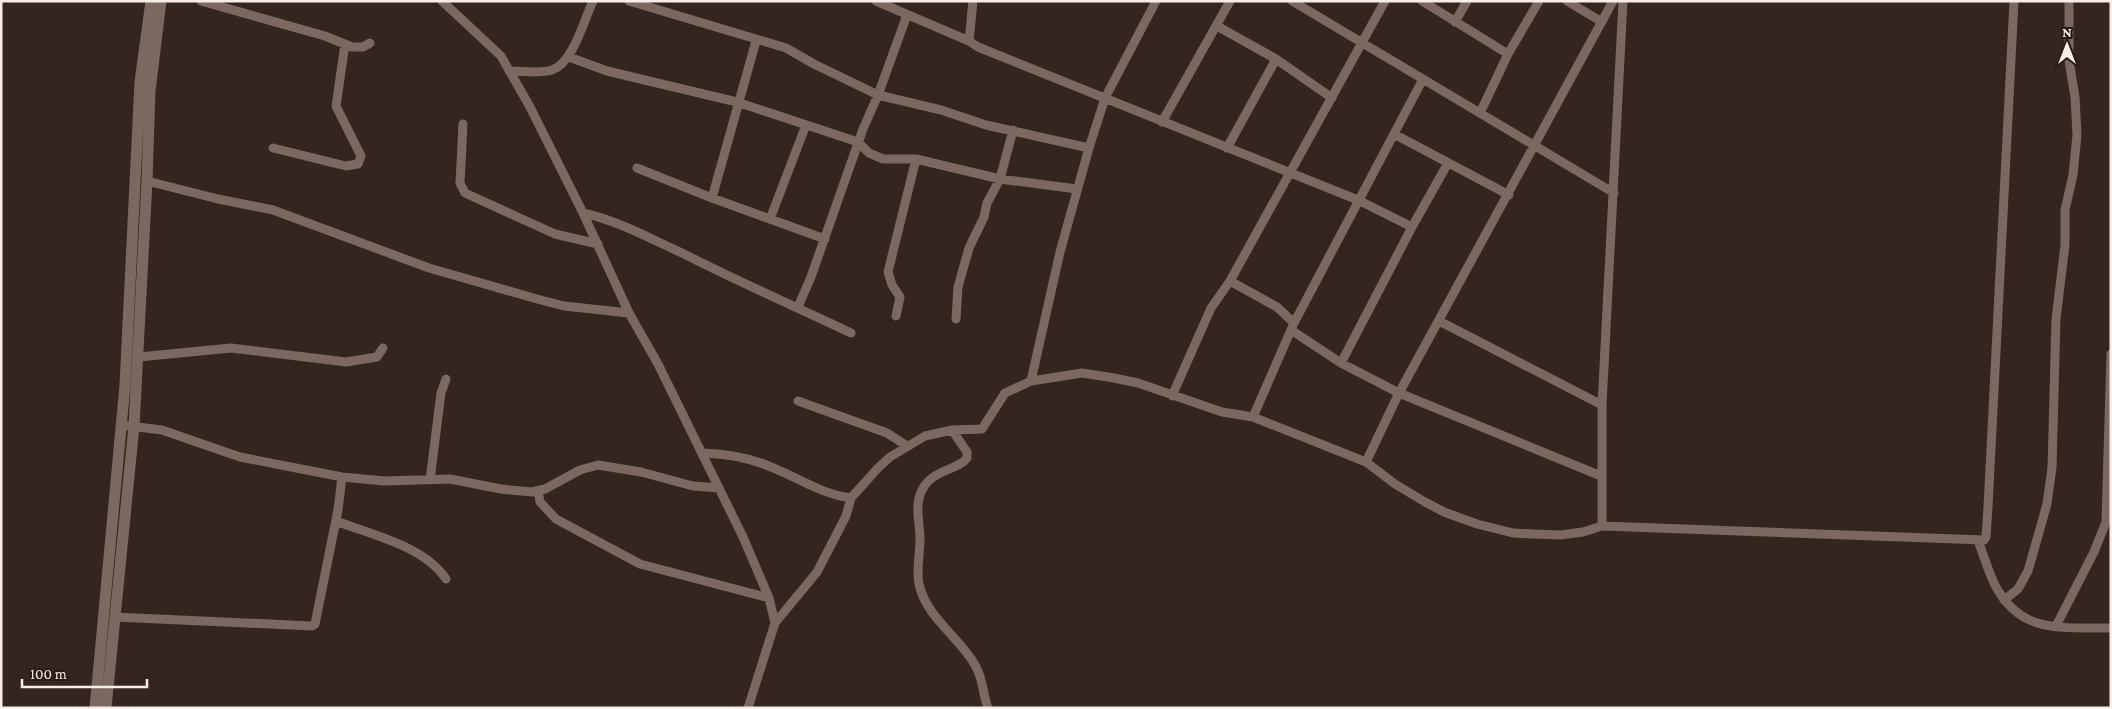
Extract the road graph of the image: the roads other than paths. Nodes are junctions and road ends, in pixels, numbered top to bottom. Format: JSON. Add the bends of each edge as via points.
{"nodes":[{"id":1,"x":151,"y":1,"type":"edge"},
{"id":2,"x":161,"y":1,"type":"edge"},
{"id":3,"x":201,"y":1,"type":"edge"},
{"id":4,"x":442,"y":1,"type":"edge"},
{"id":5,"x":593,"y":1,"type":"edge"},
{"id":6,"x":629,"y":1,"type":"edge"},
{"id":7,"x":876,"y":1,"type":"edge"},
{"id":8,"x":973,"y":1,"type":"edge"},
{"id":9,"x":1156,"y":1,"type":"edge"},
{"id":10,"x":1230,"y":1,"type":"edge"},
{"id":11,"x":1292,"y":1,"type":"edge"},
{"id":12,"x":1386,"y":1,"type":"edge"},
{"id":13,"x":1422,"y":1,"type":"edge"},
{"id":14,"x":1467,"y":1,"type":"edge"},
{"id":15,"x":1539,"y":1,"type":"edge"},
{"id":16,"x":1567,"y":1,"type":"edge"},
{"id":17,"x":1613,"y":1,"type":"edge"},
{"id":18,"x":1623,"y":1,"type":"edge"},
{"id":19,"x":2014,"y":1,"type":"edge"},
{"id":20,"x":2069,"y":1,"type":"edge"},
{"id":21,"x":1305,"y":5,"type":"edge"},
{"id":22,"x":907,"y":15,"type":"junction"},
{"id":23,"x":1455,"y":22,"type":"junction"},
{"id":24,"x":1602,"y":22,"type":"junction"},
{"id":25,"x":1217,"y":26,"type":"junction"},
{"id":26,"x":756,"y":41,"type":"junction"},
{"id":27,"x":969,"y":41,"type":"junction"},
{"id":28,"x":370,"y":43,"type":"dead end"},
{"id":29,"x":1362,"y":43,"type":"junction"},
{"id":30,"x":345,"y":44,"type":"junction"},
{"id":31,"x":1508,"y":54,"type":"junction"},
{"id":32,"x":569,"y":57,"type":"junction"},
{"id":33,"x":1276,"y":59,"type":"junction"},
{"id":34,"x":509,"y":71,"type":"junction"},
{"id":35,"x":1423,"y":79,"type":"junction"},
{"id":36,"x":878,"y":94,"type":"junction"},
{"id":37,"x":1105,"y":98,"type":"junction"},
{"id":38,"x":1332,"y":98,"type":"junction"},
{"id":39,"x":738,"y":102,"type":"junction"},
{"id":40,"x":1480,"y":113,"type":"junction"},
{"id":41,"x":1162,"y":122,"type":"junction"},
{"id":42,"x":463,"y":124,"type":"dead end"},
{"id":43,"x":806,"y":125,"type":"junction"},
{"id":44,"x":1013,"y":130,"type":"junction"},
{"id":45,"x":1394,"y":134,"type":"junction"},
{"id":46,"x":858,"y":142,"type":"junction"},
{"id":47,"x":1535,"y":146,"type":"junction"},
{"id":48,"x":272,"y":148,"type":"dead end"},
{"id":49,"x":1089,"y":148,"type":"junction"},
{"id":50,"x":1227,"y":148,"type":"junction"},
{"id":51,"x":916,"y":159,"type":"junction"},
{"id":52,"x":1448,"y":163,"type":"junction"},
{"id":53,"x":637,"y":168,"type":"dead end"},
{"id":54,"x":1290,"y":174,"type":"junction"},
{"id":55,"x":1000,"y":179,"type":"junction"},
{"id":56,"x":148,"y":181,"type":"junction"},
{"id":57,"x":1077,"y":189,"type":"junction"},
{"id":58,"x":1614,"y":193,"type":"junction"},
{"id":59,"x":1509,"y":195,"type":"junction"},
{"id":60,"x":712,"y":198,"type":"junction"},
{"id":61,"x":1358,"y":200,"type":"junction"},
{"id":62,"x":583,"y":213,"type":"junction"},
{"id":63,"x":770,"y":219,"type":"junction"},
{"id":64,"x":1412,"y":227,"type":"junction"},
{"id":65,"x":825,"y":239,"type":"junction"},
{"id":66,"x":598,"y":244,"type":"junction"},
{"id":67,"x":1230,"y":281,"type":"junction"},
{"id":68,"x":798,"y":308,"type":"junction"},
{"id":69,"x":629,"y":313,"type":"junction"},
{"id":70,"x":896,"y":316,"type":"dead end"},
{"id":71,"x":956,"y":319,"type":"dead end"},
{"id":72,"x":1439,"y":321,"type":"junction"},
{"id":73,"x":1292,"y":327,"type":"junction"},
{"id":74,"x":851,"y":333,"type":"dead end"},
{"id":75,"x":383,"y":348,"type":"dead end"},
{"id":76,"x":2111,"y":354,"type":"edge"},
{"id":77,"x":139,"y":357,"type":"junction"},
{"id":78,"x":1341,"y":363,"type":"junction"},
{"id":79,"x":446,"y":379,"type":"dead end"},
{"id":80,"x":1031,"y":381,"type":"junction"},
{"id":81,"x":1400,"y":393,"type":"junction"},
{"id":82,"x":1172,"y":396,"type":"junction"},
{"id":83,"x":798,"y":401,"type":"dead end"},
{"id":84,"x":1602,"y":405,"type":"junction"},
{"id":85,"x":1253,"y":417,"type":"junction"},
{"id":86,"x":121,"y":425,"type":"junction"},
{"id":87,"x":134,"y":426,"type":"junction"},
{"id":88,"x":952,"y":430,"type":"junction"},
{"id":89,"x":908,"y":446,"type":"junction"},
{"id":90,"x":703,"y":453,"type":"junction"},
{"id":91,"x":1366,"y":462,"type":"junction"},
{"id":92,"x":1601,"y":476,"type":"junction"},
{"id":93,"x":342,"y":477,"type":"junction"},
{"id":94,"x":430,"y":480,"type":"junction"},
{"id":95,"x":719,"y":488,"type":"junction"},
{"id":96,"x":538,"y":491,"type":"junction"},
{"id":97,"x":851,"y":498,"type":"junction"},
{"id":98,"x":336,"y":521,"type":"junction"},
{"id":99,"x":1602,"y":526,"type":"junction"},
{"id":100,"x":1978,"y":542,"type":"junction"},
{"id":101,"x":446,"y":579,"type":"dead end"},
{"id":102,"x":769,"y":598,"type":"junction"},
{"id":103,"x":2004,"y":600,"type":"junction"},
{"id":104,"x":115,"y":617,"type":"junction"},
{"id":105,"x":775,"y":623,"type":"junction"},
{"id":106,"x":2056,"y":626,"type":"junction"},
{"id":107,"x":2111,"y":628,"type":"edge"},
{"id":108,"x":95,"y":708,"type":"edge"},
{"id":109,"x":106,"y":708,"type":"edge"},
{"id":110,"x":748,"y":708,"type":"edge"},
{"id":111,"x":988,"y":708,"type":"edge"}],
"edges":[{"from":1,"to":86,"type":"main road","via":[[140,82],[130,309]]},
{"from":2,"to":56,"type":"main road","via":[[150,91]]},
{"from":3,"to":30,"type":"street"},
{"from":4,"to":34,"type":"street","via":[[494,50]]},
{"from":5,"to":32,"type":"street"},
{"from":6,"to":26,"type":"street"},
{"from":7,"to":22,"type":"street"},
{"from":8,"to":27,"type":"street"},
{"from":9,"to":37,"type":"street"},
{"from":10,"to":25,"type":"street"},
{"from":11,"to":21,"type":"street"},
{"from":12,"to":29,"type":"street"},
{"from":13,"to":23,"type":"street"},
{"from":14,"to":23,"type":"street"},
{"from":15,"to":31,"type":"street"},
{"from":16,"to":24,"type":"street"},
{"from":17,"to":24,"type":"street"},
{"from":18,"to":58,"type":"street"},
{"from":19,"to":100,"type":"street","via":[[1988,507],[1986,537]]},
{"from":20,"to":103,"type":"street","via":[[2069,61],[2077,135],[2065,210],[2066,245],[2056,319],[2052,468],[2047,504],[2028,571],[2018,589]]},
{"from":21,"to":29,"type":"street"},
{"from":22,"to":27,"type":"street"},
{"from":22,"to":36,"type":"street"},
{"from":23,"to":31,"type":"street"},
{"from":24,"to":47,"type":"street"},
{"from":25,"to":33,"type":"street"},
{"from":25,"to":41,"type":"street"},
{"from":26,"to":36,"type":"street","via":[[786,48]]},
{"from":26,"to":39,"type":"street"},
{"from":27,"to":37,"type":"street","via":[[978,48]]},
{"from":28,"to":30,"type":"street","via":[[358,48]]},
{"from":29,"to":35,"type":"street"},
{"from":29,"to":38,"type":"street"},
{"from":30,"to":48,"type":"street","via":[[336,106],[361,156],[358,164],[346,166]]},
{"from":31,"to":40,"type":"street"},
{"from":32,"to":34,"type":"street","via":[[550,71]]},
{"from":32,"to":39,"type":"street","via":[[607,71]]},
{"from":33,"to":38,"type":"street"},
{"from":33,"to":50,"type":"street"},
{"from":34,"to":62,"type":"street"},
{"from":35,"to":40,"type":"street"},
{"from":35,"to":45,"type":"street"},
{"from":36,"to":44,"type":"street"},
{"from":36,"to":46,"type":"street"},
{"from":37,"to":41,"type":"street"},
{"from":37,"to":49,"type":"street"},
{"from":38,"to":54,"type":"street"},
{"from":39,"to":43,"type":"street"},
{"from":39,"to":60,"type":"street"},
{"from":40,"to":47,"type":"street"},
{"from":41,"to":50,"type":"street"},
{"from":42,"to":66,"type":"street","via":[[460,183],[465,193],[554,234]]},
{"from":43,"to":46,"type":"street"},
{"from":43,"to":63,"type":"street"},
{"from":44,"to":49,"type":"street"},
{"from":44,"to":55,"type":"street"},
{"from":45,"to":52,"type":"street"},
{"from":45,"to":61,"type":"street"},
{"from":46,"to":51,"type":"street","via":[[869,153],[883,159]]},
{"from":46,"to":65,"type":"street"},
{"from":47,"to":58,"type":"street"},
{"from":47,"to":59,"type":"street"},
{"from":49,"to":57,"type":"street"},
{"from":50,"to":54,"type":"street"},
{"from":51,"to":55,"type":"street"},
{"from":51,"to":70,"type":"street","via":[[888,272],[900,297]]},
{"from":52,"to":59,"type":"street"},
{"from":52,"to":64,"type":"street"},
{"from":53,"to":60,"type":"street"},
{"from":54,"to":61,"type":"street"},
{"from":54,"to":67,"type":"street"},
{"from":55,"to":57,"type":"street"},
{"from":55,"to":71,"type":"street","via":[[969,248],[958,287]]},
{"from":56,"to":69,"type":"street","via":[[273,210],[429,268],[538,299],[564,306]]},
{"from":56,"to":77,"type":"main road"},
{"from":57,"to":80,"type":"street"},
{"from":58,"to":84,"type":"street"},
{"from":59,"to":72,"type":"street"},
{"from":60,"to":63,"type":"street"},
{"from":61,"to":64,"type":"street"},
{"from":61,"to":73,"type":"street"},
{"from":62,"to":66,"type":"street"},
{"from":62,"to":68,"type":"street","via":[[649,236]]},
{"from":63,"to":65,"type":"street"},
{"from":64,"to":78,"type":"street"},
{"from":65,"to":68,"type":"street"},
{"from":66,"to":69,"type":"street"},
{"from":67,"to":73,"type":"street","via":[[1277,307]]},
{"from":67,"to":82,"type":"street","via":[[1211,308]]},
{"from":68,"to":74,"type":"street"},
{"from":69,"to":90,"type":"street"},
{"from":72,"to":81,"type":"street"},
{"from":72,"to":84,"type":"street"},
{"from":73,"to":78,"type":"street"},
{"from":73,"to":85,"type":"street"},
{"from":75,"to":77,"type":"street","via":[[377,357],[346,362],[231,348]]},
{"from":76,"to":106,"type":"street","via":[[2106,522]]},
{"from":77,"to":87,"type":"main road"},
{"from":78,"to":81,"type":"street"},
{"from":79,"to":94,"type":"street","via":[[441,393]]},
{"from":80,"to":82,"type":"street","via":[[1082,373],[1138,383]]},
{"from":80,"to":88,"type":"street","via":[[1005,394],[982,429]]},
{"from":81,"to":91,"type":"street"},
{"from":81,"to":92,"type":"street"},
{"from":82,"to":85,"type":"street","via":[[1222,412]]},
{"from":83,"to":89,"type":"street","via":[[887,433]]},
{"from":84,"to":92,"type":"street"},
{"from":85,"to":91,"type":"street"},
{"from":86,"to":87,"type":"street"},
{"from":86,"to":108,"type":"main road"},
{"from":87,"to":93,"type":"street","via":[[162,430],[240,457]]},
{"from":87,"to":104,"type":"main road"},
{"from":88,"to":89,"type":"street","via":[[924,436]]},
{"from":88,"to":111,"type":"street","via":[[967,452],[967,458],[959,465],[944,469],[922,490],[917,518],[919,583],[927,604],[962,644],[977,667]]},
{"from":89,"to":97,"type":"street","via":[[878,468]]},
{"from":90,"to":95,"type":"street"},
{"from":90,"to":97,"type":"street","via":[[732,454],[749,459],[825,493]]},
{"from":91,"to":99,"type":"street","via":[[1431,505],[1495,530],[1560,535]]},
{"from":92,"to":99,"type":"street"},
{"from":93,"to":94,"type":"street","via":[[384,481]]},
{"from":93,"to":98,"type":"street"},
{"from":94,"to":96,"type":"street","via":[[450,479],[501,489]]},
{"from":95,"to":96,"type":"street","via":[[693,486],[598,465],[580,470]]},
{"from":95,"to":102,"type":"street"},
{"from":96,"to":102,"type":"street","via":[[540,502],[556,519],[640,564]]},
{"from":97,"to":105,"type":"street","via":[[846,516],[817,572]]},
{"from":98,"to":101,"type":"street","via":[[421,554],[437,566]]},
{"from":98,"to":104,"type":"street","via":[[317,621],[312,626]]},
{"from":99,"to":100,"type":"street"},
{"from":100,"to":103,"type":"street"},
{"from":102,"to":105,"type":"street"},
{"from":103,"to":106,"type":"street","via":[[2016,613],[2030,621]]},
{"from":104,"to":109,"type":"main road"},
{"from":105,"to":110,"type":"street"},
{"from":106,"to":107,"type":"street"}]}
